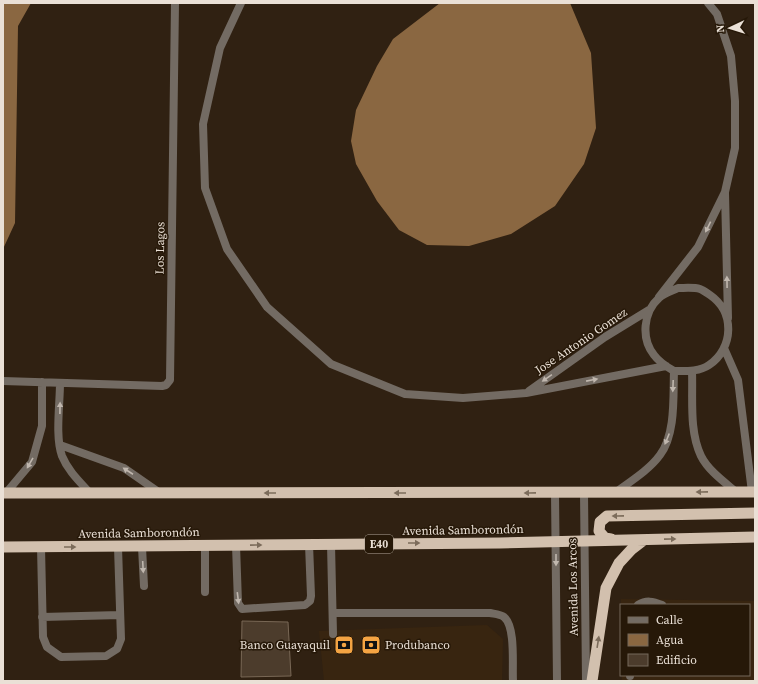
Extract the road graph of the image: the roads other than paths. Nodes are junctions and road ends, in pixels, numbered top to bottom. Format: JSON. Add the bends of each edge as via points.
{"nodes":[{"id":1,"x":175,"y":3,"type":"edge"},
{"id":2,"x":242,"y":3,"type":"edge"},
{"id":3,"x":708,"y":3,"type":"edge"},
{"id":4,"x":725,"y":192,"type":"junction"},
{"id":5,"x":659,"y":297,"type":"junction"},
{"id":6,"x":649,"y":310,"type":"junction"},
{"id":7,"x":728,"y":321,"type":"junction"},
{"id":8,"x":724,"y":348,"type":"junction"},
{"id":9,"x":666,"y":366,"type":"junction"},
{"id":10,"x":674,"y":371,"type":"junction"},
{"id":11,"x":692,"y":371,"type":"junction"},
{"id":12,"x":3,"y":381,"type":"edge"},
{"id":13,"x":42,"y":382,"type":"junction"},
{"id":14,"x":60,"y":383,"type":"junction"},
{"id":15,"x":526,"y":393,"type":"junction"},
{"id":16,"x":60,"y":445,"type":"junction"},
{"id":17,"x":735,"y":491,"type":"junction"},
{"id":18,"x":754,"y":492,"type":"edge"},
{"id":19,"x":4,"y":493,"type":"edge"},
{"id":20,"x":90,"y":493,"type":"junction"},
{"id":21,"x":160,"y":493,"type":"junction"},
{"id":22,"x":555,"y":493,"type":"junction"},
{"id":23,"x":584,"y":493,"type":"junction"},
{"id":24,"x":615,"y":493,"type":"junction"},
{"id":25,"x":755,"y":513,"type":"edge"},
{"id":26,"x":755,"y":538,"type":"edge"},
{"id":27,"x":611,"y":539,"type":"junction"},
{"id":28,"x":585,"y":540,"type":"junction"},
{"id":29,"x":644,"y":540,"type":"junction"},
{"id":30,"x":556,"y":541,"type":"junction"},
{"id":31,"x":309,"y":544,"type":"junction"},
{"id":32,"x":331,"y":544,"type":"junction"},
{"id":33,"x":205,"y":545,"type":"junction"},
{"id":34,"x":236,"y":545,"type":"junction"},
{"id":35,"x":3,"y":547,"type":"edge"},
{"id":36,"x":41,"y":547,"type":"junction"},
{"id":37,"x":118,"y":547,"type":"junction"},
{"id":38,"x":142,"y":547,"type":"junction"},
{"id":39,"x":144,"y":586,"type":"dead end"},
{"id":40,"x":205,"y":592,"type":"dead end"},
{"id":41,"x":640,"y":604,"type":"edge"},
{"id":42,"x":660,"y":604,"type":"edge"},
{"id":43,"x":333,"y":613,"type":"junction"},
{"id":44,"x":120,"y":615,"type":"junction"},
{"id":45,"x":42,"y":617,"type":"junction"},
{"id":46,"x":334,"y":634,"type":"dead end"},
{"id":47,"x":513,"y":681,"type":"edge"},
{"id":48,"x":557,"y":681,"type":"edge"},
{"id":49,"x":586,"y":681,"type":"edge"},
{"id":50,"x":592,"y":681,"type":"edge"}],
"edges":[{"from":1,"to":14,"type":"street","name":"Los Lagos","via":[[170,380],[162,386]]},
{"from":2,"to":15,"type":"street","name":"Jose Antonio Gomez","via":[[220,48],[203,124],[205,188],[227,249],[267,308],[331,364],[405,394],[463,398]]},
{"from":3,"to":4,"type":"street","via":[[716,14],[731,56],[735,101],[735,148]]},
{"from":4,"to":5,"type":"street","one_way":true,"via":[[698,247]]},
{"from":7,"to":4,"type":"street","one_way":true},
{"from":5,"to":6,"type":"street"},
{"from":5,"to":7,"type":"street","via":[[678,288],[700,289],[718,301]]},
{"from":6,"to":9,"type":"street","via":[[645,325],[647,341],[654,355]]},
{"from":6,"to":15,"type":"street","name":"Jose Antonio Gomez","one_way":true,"via":[[605,337]]},
{"from":7,"to":8,"type":"street","via":[[728,338]]},
{"from":8,"to":11,"type":"street","via":[[709,365]]},
{"from":8,"to":18,"type":"street","via":[[738,380]]},
{"from":9,"to":10,"type":"street"},
{"from":15,"to":9,"type":"street","name":"Jose Antonio Gomez","one_way":true},
{"from":10,"to":11,"type":"street"},
{"from":10,"to":24,"type":"street","one_way":true,"via":[[670,431],[661,454],[643,472]]},
{"from":11,"to":17,"type":"street","via":[[694,436],[701,457],[714,474]]},
{"from":12,"to":13,"type":"street","name":"Los Lagos"},
{"from":13,"to":14,"type":"street","name":"Los Lagos"},
{"from":13,"to":19,"type":"street","one_way":true,"via":[[42,426],[32,462]]},
{"from":16,"to":14,"type":"street","one_way":true},
{"from":16,"to":20,"type":"street","via":[[62,456],[73,474]]},
{"from":21,"to":16,"type":"street","one_way":true,"via":[[124,468]]},
{"from":17,"to":18,"type":"highway"},
{"from":17,"to":24,"type":"highway","one_way":true},
{"from":19,"to":20,"type":"highway"},
{"from":20,"to":21,"type":"highway"},
{"from":22,"to":21,"type":"highway","one_way":true},
{"from":22,"to":23,"type":"highway"},
{"from":22,"to":30,"type":"street","name":"Avenida Los Arcos"},
{"from":23,"to":24,"type":"highway"},
{"from":23,"to":28,"type":"street","name":"Avenida Los Arcos"},
{"from":25,"to":27,"type":"highway","one_way":true,"via":[[607,516],[600,522],[599,531],[605,538]]},
{"from":29,"to":26,"type":"highway","name":"Avenida Samborondón","number":"E40","one_way":true},
{"from":27,"to":28,"type":"highway","name":"Avenida Samborondón","number":"E40"},
{"from":27,"to":29,"type":"highway","name":"Avenida Samborondón","number":"E40"},
{"from":28,"to":30,"type":"highway","name":"Avenida Samborondón","number":"E40"},
{"from":28,"to":49,"type":"street","name":"Avenida Los Arcos"},
{"from":50,"to":29,"type":"highway","one_way":true,"via":[[606,588],[619,563]]},
{"from":32,"to":30,"type":"highway","name":"Avenida Samborondón","number":"E40","one_way":true},
{"from":30,"to":48,"type":"street","name":"Avenida Los Arcos","one_way":true},
{"from":31,"to":32,"type":"highway","name":"Avenida Samborondón","number":"E40"},
{"from":34,"to":31,"type":"highway","name":"Avenida Samborondón","number":"E40","one_way":true},
{"from":34,"to":31,"type":"street","one_way":true,"via":[[238,603],[242,609],[305,605],[310,601]]},
{"from":32,"to":43,"type":"street"},
{"from":33,"to":34,"type":"highway","name":"Avenida Samborondón","number":"E40"},
{"from":33,"to":38,"type":"highway","name":"Avenida Samborondón","number":"E40"},
{"from":33,"to":40,"type":"street"},
{"from":35,"to":36,"type":"highway","name":"Avenida Samborondón","number":"E40"},
{"from":36,"to":37,"type":"highway","name":"Avenida Samborondón","number":"E40","one_way":true},
{"from":36,"to":45,"type":"street"},
{"from":37,"to":38,"type":"highway","name":"Avenida Samborondón","number":"E40"},
{"from":37,"to":44,"type":"street"},
{"from":38,"to":39,"type":"street","one_way":true},
{"from":41,"to":42,"type":"street","via":[[654,601]]},
{"from":43,"to":46,"type":"street"},
{"from":43,"to":47,"type":"street","via":[[490,613],[503,616],[512,630]]},
{"from":44,"to":45,"type":"street"},
{"from":44,"to":45,"type":"street","via":[[121,639],[117,649],[106,656],[61,657],[54,654],[43,638]]}]}
